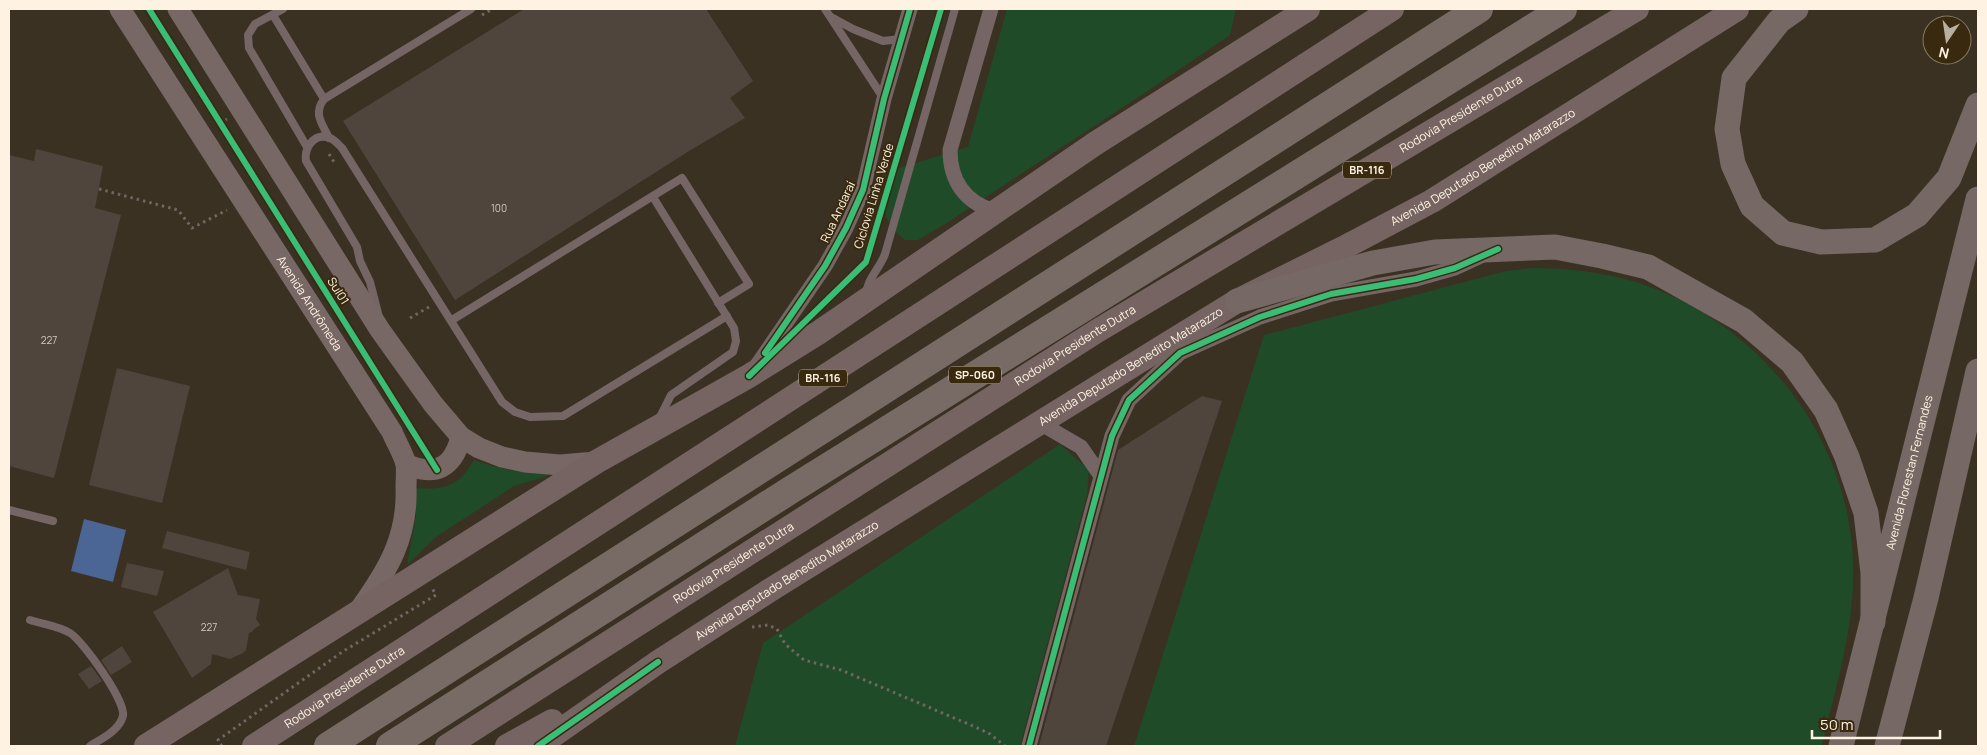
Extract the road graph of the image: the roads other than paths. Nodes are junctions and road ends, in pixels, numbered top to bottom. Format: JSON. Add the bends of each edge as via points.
{"nodes":[{"id":1,"x":120,"y":9,"type":"edge"},
{"id":2,"x":178,"y":9,"type":"edge"},
{"id":3,"x":283,"y":9,"type":"edge"},
{"id":4,"x":471,"y":9,"type":"edge"},
{"id":5,"x":910,"y":9,"type":"edge"},
{"id":6,"x":955,"y":9,"type":"edge"},
{"id":7,"x":991,"y":9,"type":"edge"},
{"id":8,"x":1308,"y":9,"type":"edge"},
{"id":9,"x":1392,"y":9,"type":"edge"},
{"id":10,"x":1478,"y":9,"type":"edge"},
{"id":11,"x":1564,"y":9,"type":"edge"},
{"id":12,"x":1637,"y":9,"type":"edge"},
{"id":13,"x":1737,"y":9,"type":"edge"},
{"id":14,"x":1796,"y":9,"type":"edge"},
{"id":15,"x":827,"y":12,"type":"edge"},
{"id":16,"x":273,"y":15,"type":"junction"},
{"id":17,"x":901,"y":39,"type":"junction"},
{"id":18,"x":324,"y":99,"type":"junction"},
{"id":19,"x":884,"y":99,"type":"junction"},
{"id":20,"x":1978,"y":105,"type":"edge"},
{"id":21,"x":327,"y":137,"type":"junction"},
{"id":22,"x":307,"y":147,"type":"junction"},
{"id":23,"x":652,"y":197,"type":"junction"},
{"id":24,"x":1978,"y":199,"type":"edge"},
{"id":25,"x":994,"y":212,"type":"junction"},
{"id":26,"x":1498,"y":248,"type":"junction"},
{"id":27,"x":866,"y":300,"type":"junction"},
{"id":28,"x":1237,"y":301,"type":"junction"},
{"id":29,"x":718,"y":303,"type":"junction"},
{"id":30,"x":727,"y":316,"type":"junction"},
{"id":31,"x":452,"y":320,"type":"junction"},
{"id":32,"x":380,"y":330,"type":"junction"},
{"id":33,"x":1978,"y":371,"type":"edge"},
{"id":34,"x":749,"y":376,"type":"junction"},
{"id":35,"x":1040,"y":423,"type":"junction"},
{"id":36,"x":654,"y":430,"type":"junction"},
{"id":37,"x":1978,"y":434,"type":"edge"},
{"id":38,"x":461,"y":437,"type":"junction"},
{"id":39,"x":596,"y":462,"type":"junction"},
{"id":40,"x":406,"y":464,"type":"junction"},
{"id":41,"x":1101,"y":476,"type":"junction"},
{"id":42,"x":9,"y":510,"type":"edge"},
{"id":43,"x":52,"y":521,"type":"dead end"},
{"id":44,"x":1926,"y":598,"type":"junction"},
{"id":45,"x":357,"y":614,"type":"junction"},
{"id":46,"x":30,"y":620,"type":"dead end"},
{"id":47,"x":1873,"y":622,"type":"junction"},
{"id":48,"x":658,"y":662,"type":"junction"},
{"id":49,"x":218,"y":703,"type":"junction"},
{"id":50,"x":90,"y":746,"type":"edge"},
{"id":51,"x":146,"y":746,"type":"edge"},
{"id":52,"x":162,"y":746,"type":"edge"},
{"id":53,"x":254,"y":746,"type":"edge"},
{"id":54,"x":328,"y":746,"type":"edge"},
{"id":55,"x":390,"y":746,"type":"edge"},
{"id":56,"x":447,"y":746,"type":"edge"},
{"id":57,"x":507,"y":746,"type":"edge"},
{"id":58,"x":538,"y":746,"type":"edge"},
{"id":59,"x":1029,"y":746,"type":"edge"},
{"id":60,"x":1841,"y":746,"type":"edge"},
{"id":61,"x":1887,"y":746,"type":"edge"}],
"edges":[{"from":1,"to":40,"type":"main road","name":"Avenida Andrômeda","via":[[392,432]]},
{"from":2,"to":32,"type":"main road"},
{"from":3,"to":16,"type":"lane"},
{"from":4,"to":18,"type":"lane"},
{"from":5,"to":17,"type":"street","name":"Rua Andaraí"},
{"from":6,"to":27,"type":"lane","via":[[885,254],[881,266],[866,286]]},
{"from":7,"to":25,"type":"street","via":[[950,150],[950,161],[955,181],[964,194]]},
{"from":8,"to":25,"type":"main road","via":[[1096,143]]},
{"from":9,"to":53,"type":"main road","name":"Rodovia Presidente Dutra","number":"BR-116"},
{"from":10,"to":54,"type":"highway","number":"SP-060"},
{"from":11,"to":55,"type":"highway","number":"SP-060","via":[[789,491]]},
{"from":12,"to":56,"type":"main road","name":"Rodovia Presidente Dutra","number":"BR-116","via":[[1097,331]]},
{"from":13,"to":28,"type":"main road","name":"Avenida Deputado Benedito Matarazzo","via":[[1432,201]]},
{"from":14,"to":20,"type":"highway","via":[[1779,21],[1734,78],[1727,129],[1733,164],[1752,206],[1783,233],[1821,242],[1875,240],[1917,216],[1949,178]]},
{"from":15,"to":17,"type":"lane","via":[[853,29],[883,41]]},
{"from":15,"to":19,"type":"lane"},
{"from":16,"to":18,"type":"lane"},
{"from":16,"to":22,"type":"lane","via":[[256,24],[248,35],[248,48]]},
{"from":17,"to":19,"type":"street","name":"Rua Andaraí"},
{"from":18,"to":21,"type":"lane","via":[[319,106],[319,118]]},
{"from":19,"to":34,"type":"street","name":"Rua Andaraí","via":[[863,190],[846,228],[825,266]]},
{"from":21,"to":22,"type":"lane","via":[[313,140]]},
{"from":21,"to":31,"type":"lane","via":[[342,148]]},
{"from":22,"to":32,"type":"lane","via":[[306,161],[357,247],[376,302]]},
{"from":23,"to":29,"type":"lane"},
{"from":23,"to":29,"type":"lane","via":[[682,178],[749,284]]},
{"from":23,"to":31,"type":"lane"},
{"from":24,"to":47,"type":"highway","name":"Avenida Florestan Fernandes"},
{"from":25,"to":27,"type":"main road"},
{"from":26,"to":28,"type":"highway","via":[[1435,252],[1373,263]]},
{"from":26,"to":41,"type":"street","via":[[1455,268],[1416,279],[1331,294],[1260,317],[1180,353],[1129,400],[1112,436]]},
{"from":26,"to":47,"type":"highway","via":[[1555,247],[1648,267],[1744,321],[1792,362],[1826,410],[1847,457],[1866,513],[1873,573]]},
{"from":27,"to":34,"type":"main road"},
{"from":28,"to":35,"type":"main road","name":"Avenida Deputado Benedito Matarazzo"},
{"from":29,"to":30,"type":"lane"},
{"from":30,"to":31,"type":"lane","via":[[563,416],[546,418],[515,412],[502,402]]},
{"from":30,"to":36,"type":"lane","via":[[735,334],[734,352],[671,395]]},
{"from":32,"to":38,"type":"main road"},
{"from":33,"to":44,"type":"highway"},
{"from":34,"to":36,"type":"main road"},
{"from":35,"to":41,"type":"street","via":[[1081,447]]},
{"from":35,"to":48,"type":"main road","name":"Avenida Deputado Benedito Matarazzo"},
{"from":36,"to":39,"type":"main road"},
{"from":37,"to":44,"type":"highway","via":[[1965,485]]},
{"from":38,"to":39,"type":"main road","via":[[502,457],[525,462],[560,465]]},
{"from":38,"to":40,"type":"main road","via":[[451,460],[438,470],[420,470]]},
{"from":39,"to":45,"type":"main road"},
{"from":40,"to":45,"type":"main road","name":"Avenida Andrômeda","via":[[404,523],[395,555]]},
{"from":41,"to":59,"type":"street"},
{"from":42,"to":43,"type":"lane"},
{"from":44,"to":61,"type":"highway"},
{"from":45,"to":49,"type":"main road"},
{"from":46,"to":50,"type":"lane","via":[[71,633],[120,699],[123,716],[114,731]]},
{"from":47,"to":60,"type":"highway","name":"Avenida Florestan Fernandes"},
{"from":48,"to":57,"type":"main road"},
{"from":48,"to":58,"type":"main road","name":"Avenida Deputado Benedito Matarazzo"},
{"from":49,"to":51,"type":"main road"},
{"from":49,"to":52,"type":"main road"}]}
